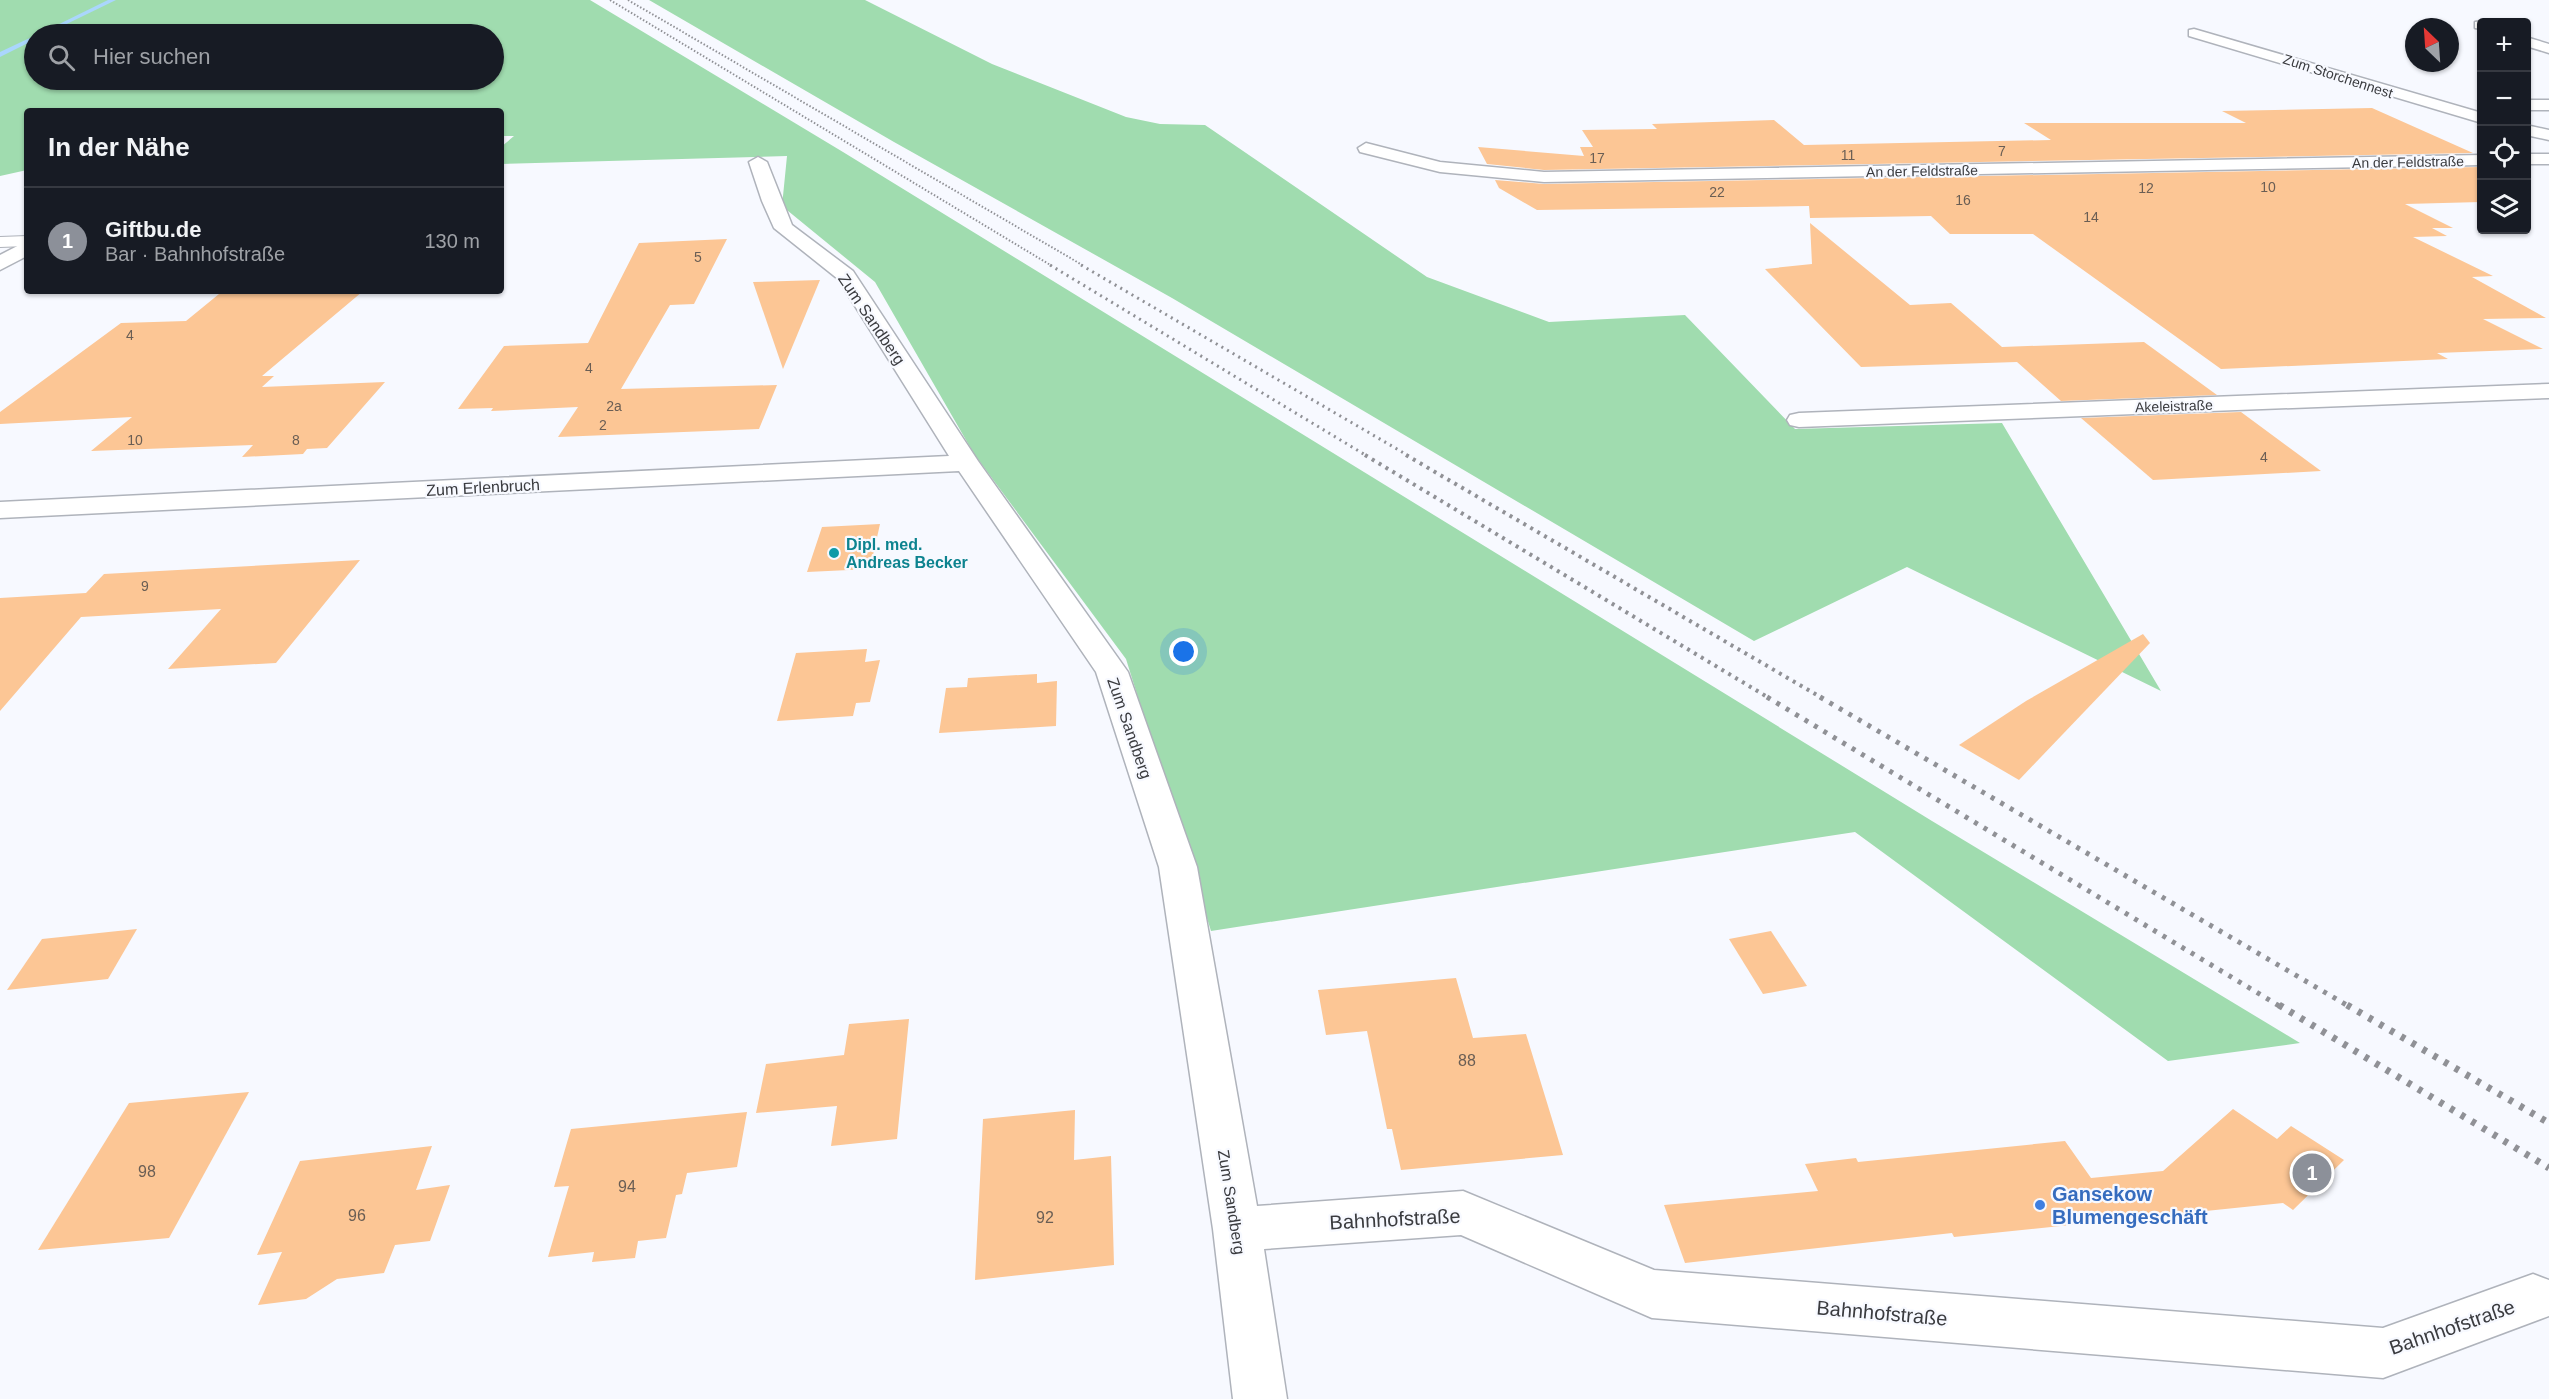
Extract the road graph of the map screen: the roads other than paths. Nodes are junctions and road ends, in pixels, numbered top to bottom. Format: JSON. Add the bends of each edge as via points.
{"nodes":[{"id":1,"x":2194,"y":33,"type":"dead end"},
{"id":2,"x":2531,"y":43,"type":"edge"},
{"id":3,"x":2549,"y":49,"type":"edge"},
{"id":4,"x":2531,"y":105,"type":"edge"},
{"id":5,"x":2549,"y":105,"type":"edge"},
{"id":6,"x":2476,"y":114,"type":"edge"},
{"id":7,"x":2531,"y":131,"type":"edge"},
{"id":8,"x":2549,"y":135,"type":"edge"},
{"id":9,"x":1366,"y":148,"type":"dead end"},
{"id":10,"x":2531,"y":159,"type":"edge"},
{"id":11,"x":2549,"y":159,"type":"edge"},
{"id":12,"x":2477,"y":160,"type":"edge"},
{"id":13,"x":758,"y":162,"type":"dead end"},
{"id":14,"x":24,"y":240,"type":"edge"},
{"id":15,"x":0,"y":242,"type":"edge"},
{"id":16,"x":24,"y":249,"type":"edge"},
{"id":17,"x":0,"y":264,"type":"edge"},
{"id":18,"x":2549,"y":391,"type":"edge"},
{"id":19,"x":1799,"y":420,"type":"dead end"},
{"id":20,"x":966,"y":463,"type":"junction"},
{"id":21,"x":0,"y":510,"type":"edge"},
{"id":22,"x":1238,"y":1229,"type":"junction"},
{"id":23,"x":2533,"y":1298,"type":"dead end"},
{"id":24,"x":1260,"y":1399,"type":"edge"}],
"edges":[{"from":1,"to":6,"type":"street","name":"Zum Storchennest","via":[[2376,90]]},
{"from":2,"to":3,"type":"street"},
{"from":4,"to":5,"type":"street"},
{"from":7,"to":8,"type":"street"},
{"from":9,"to":12,"type":"street","name":"An der Feldstraße","via":[[1440,167],[1544,177]]},
{"from":10,"to":11,"type":"street"},
{"from":13,"to":20,"type":"street","name":"Zum Sandberg","via":[[784,228],[846,275]]},
{"from":14,"to":15,"type":"lane"},
{"from":16,"to":17,"type":"street"},
{"from":18,"to":19,"type":"street","name":"Akeleistraße"},
{"from":20,"to":21,"type":"street","name":"Zum Erlenbruch"},
{"from":20,"to":22,"type":"street","name":"Zum Sandberg","via":[[1112,672],[1178,867]]},
{"from":22,"to":23,"type":"street","name":"Bahnhofstraße","via":[[1463,1213],[1652,1294],[2383,1353]]},
{"from":22,"to":24,"type":"street","name":"Zum Sandberg"}]}
